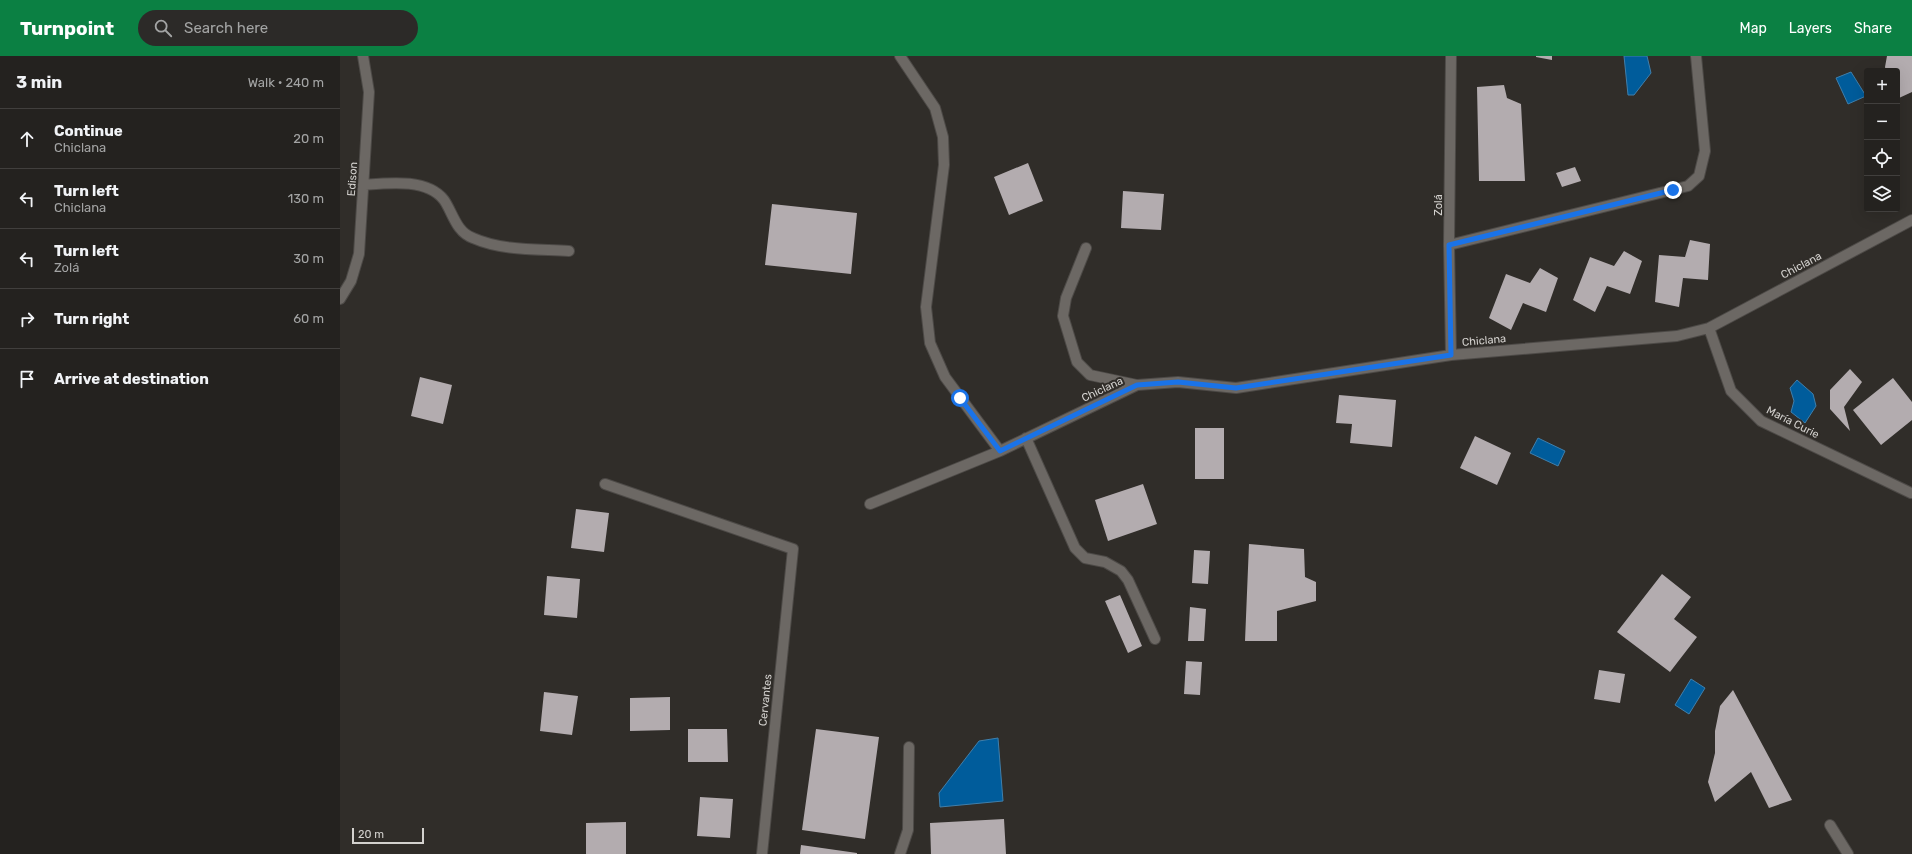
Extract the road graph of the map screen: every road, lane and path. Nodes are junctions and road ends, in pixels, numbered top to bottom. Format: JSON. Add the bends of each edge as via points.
{"nodes":[{"id":1,"x":364,"y":56,"type":"edge"},
{"id":2,"x":900,"y":56,"type":"edge"},
{"id":3,"x":1450,"y":56,"type":"edge"},
{"id":4,"x":1696,"y":56,"type":"edge"},
{"id":5,"x":363,"y":185,"type":"junction"},
{"id":6,"x":1912,"y":220,"type":"edge"},
{"id":7,"x":1449,"y":245,"type":"junction"},
{"id":8,"x":1086,"y":248,"type":"dead end"},
{"id":9,"x":569,"y":251,"type":"dead end"},
{"id":10,"x":340,"y":299,"type":"edge"},
{"id":11,"x":1709,"y":328,"type":"junction"},
{"id":12,"x":1451,"y":355,"type":"junction"},
{"id":13,"x":1137,"y":385,"type":"junction"},
{"id":14,"x":1026,"y":438,"type":"junction"},
{"id":15,"x":1000,"y":451,"type":"junction"},
{"id":16,"x":605,"y":484,"type":"dead end"},
{"id":17,"x":1911,"y":492,"type":"dead end"},
{"id":18,"x":870,"y":504,"type":"dead end"},
{"id":19,"x":1155,"y":639,"type":"dead end"},
{"id":20,"x":909,"y":747,"type":"dead end"},
{"id":21,"x":1830,"y":825,"type":"dead end"},
{"id":22,"x":762,"y":854,"type":"edge"},
{"id":23,"x":900,"y":854,"type":"edge"},
{"id":24,"x":1848,"y":854,"type":"edge"}],
"edges":[{"from":1,"to":5,"type":"street","name":"Edison","via":[[369,92]]},
{"from":2,"to":15,"type":"street","via":[[935,108],[943,137],[944,165],[926,307],[930,343],[945,377]]},
{"from":3,"to":7,"type":"street","name":"Zolá"},
{"from":4,"to":7,"type":"street","via":[[1705,151],[1699,176],[1688,186]]},
{"from":5,"to":9,"type":"street","via":[[408,184],[432,189],[444,200],[454,221],[472,238],[505,246]]},
{"from":5,"to":10,"type":"street","name":"Edison","via":[[359,254],[351,281]]},
{"from":6,"to":11,"type":"street","name":"Chiclana"},
{"from":7,"to":12,"type":"street","name":"Zolá"},
{"from":8,"to":13,"type":"street","via":[[1066,298],[1063,316],[1077,362],[1090,375]]},
{"from":11,"to":12,"type":"street","name":"Chiclana","via":[[1677,336]]},
{"from":11,"to":17,"type":"street","name":"María Curie","via":[[1731,391],[1761,421]]},
{"from":12,"to":13,"type":"street","name":"Chiclana","via":[[1236,388],[1178,382]]},
{"from":13,"to":14,"type":"street","name":"Chiclana"},
{"from":14,"to":15,"type":"street","name":"Chiclana"},
{"from":14,"to":19,"type":"street","via":[[1075,548],[1085,558],[1105,562],[1121,571],[1128,580]]},
{"from":15,"to":18,"type":"street","name":"Chiclana"},
{"from":16,"to":22,"type":"street","name":"Cervantes","via":[[793,549]]},
{"from":20,"to":23,"type":"street","via":[[908,830]]},
{"from":21,"to":24,"type":"street"}]}
